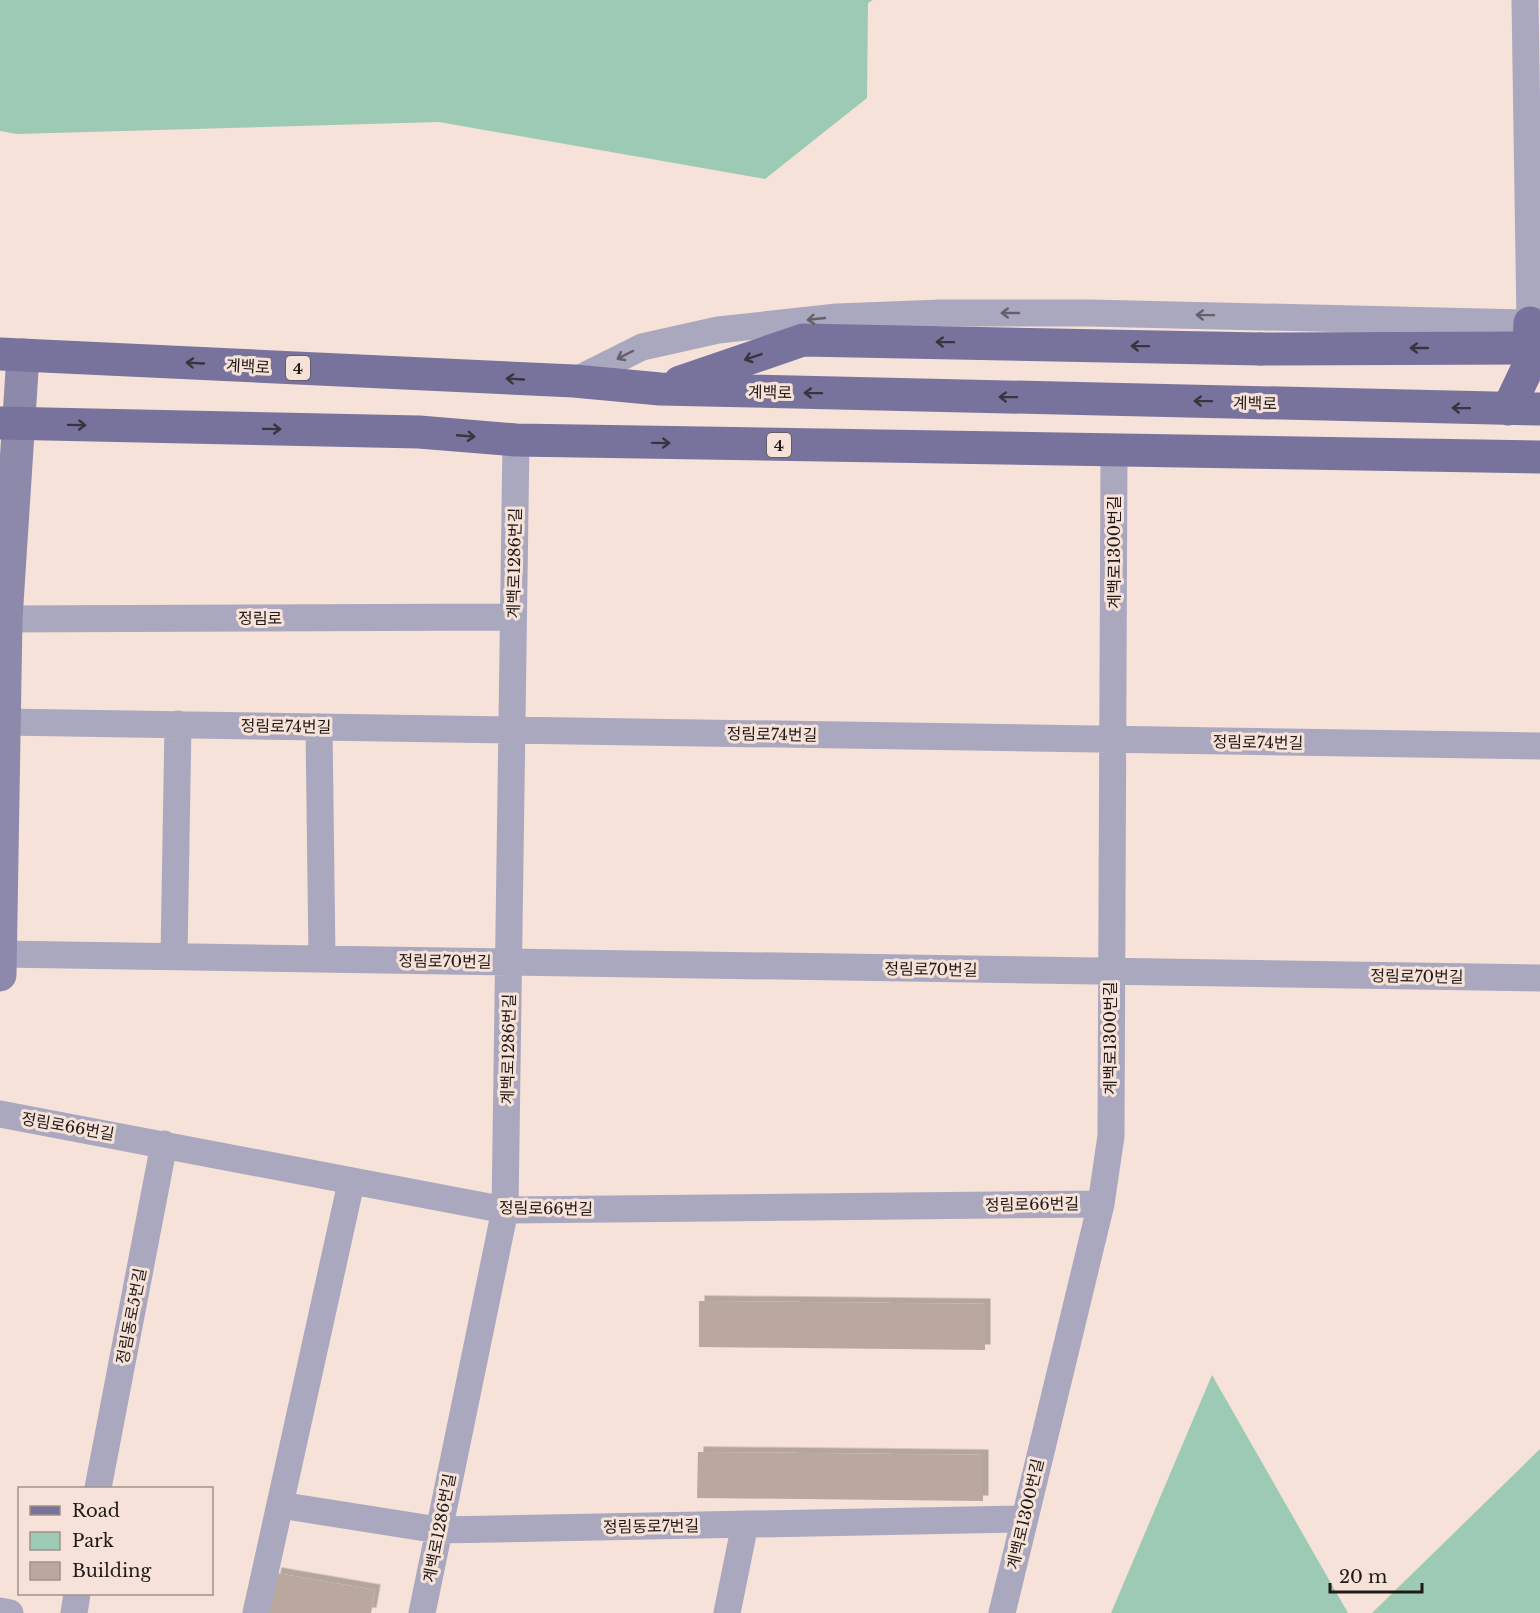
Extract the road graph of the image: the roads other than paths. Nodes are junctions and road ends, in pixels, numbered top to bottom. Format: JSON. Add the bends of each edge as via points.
{"nodes":[{"id":1,"x":1525,"y":0,"type":"edge"},
{"id":2,"x":1537,"y":334,"type":"edge"},
{"id":3,"x":11,"y":355,"type":"edge"},
{"id":4,"x":574,"y":381,"type":"junction"},
{"id":5,"x":660,"y":389,"type":"junction"},
{"id":6,"x":1508,"y":409,"type":"junction"},
{"id":7,"x":1540,"y":409,"type":"edge"},
{"id":8,"x":9,"y":423,"type":"edge"},
{"id":9,"x":516,"y":440,"type":"junction"},
{"id":10,"x":1114,"y":451,"type":"junction"},
{"id":11,"x":1540,"y":458,"type":"edge"},
{"id":12,"x":513,"y":616,"type":"junction"},
{"id":13,"x":3,"y":620,"type":"edge"},
{"id":14,"x":3,"y":722,"type":"junction"},
{"id":15,"x":178,"y":724,"type":"junction"},
{"id":16,"x":319,"y":727,"type":"junction"},
{"id":17,"x":512,"y":730,"type":"junction"},
{"id":18,"x":1114,"y":740,"type":"junction"},
{"id":19,"x":1540,"y":746,"type":"edge"},
{"id":20,"x":174,"y":956,"type":"junction"},
{"id":21,"x":322,"y":958,"type":"junction"},
{"id":22,"x":509,"y":962,"type":"junction"},
{"id":23,"x":1,"y":964,"type":"edge"},
{"id":24,"x":1110,"y":972,"type":"junction"},
{"id":25,"x":1540,"y":978,"type":"edge"},
{"id":26,"x":0,"y":1114,"type":"edge"},
{"id":27,"x":164,"y":1144,"type":"junction"},
{"id":28,"x":351,"y":1183,"type":"junction"},
{"id":29,"x":1101,"y":1204,"type":"junction"},
{"id":30,"x":505,"y":1210,"type":"junction"},
{"id":31,"x":98,"y":1487,"type":"edge"},
{"id":32,"x":280,"y":1505,"type":"junction"},
{"id":33,"x":1023,"y":1519,"type":"junction"},
{"id":34,"x":745,"y":1524,"type":"junction"},
{"id":35,"x":438,"y":1530,"type":"junction"},
{"id":36,"x":77,"y":1595,"type":"edge"},
{"id":37,"x":0,"y":1611,"type":"edge"},
{"id":38,"x":10,"y":1613,"type":"edge"},
{"id":39,"x":74,"y":1613,"type":"edge"},
{"id":40,"x":256,"y":1613,"type":"edge"},
{"id":41,"x":422,"y":1613,"type":"edge"},
{"id":42,"x":727,"y":1613,"type":"edge"},
{"id":43,"x":1002,"y":1613,"type":"edge"}],
"edges":[{"from":1,"to":2,"type":"street"},
{"from":2,"to":4,"type":"street","one_way":true,"via":[[1264,316],[941,313],[837,317],[718,330],[642,347]]},
{"from":2,"to":5,"type":"main road","one_way":true,"bridge":true,"via":[[1261,349],[803,340]]},
{"from":2,"to":6,"type":"main road"},
{"from":4,"to":3,"type":"main road","name":"계백로","number":"4","one_way":true},
{"from":3,"to":8,"type":"main road"},
{"from":4,"to":5,"type":"main road","name":"계백로","number":"4"},
{"from":6,"to":5,"type":"main road","name":"계백로","number":"4","one_way":true},
{"from":6,"to":7,"type":"main road","name":"계백로","number":"4"},
{"from":8,"to":9,"type":"main road","number":"4","one_way":true,"via":[[419,432]]},
{"from":8,"to":13,"type":"main road"},
{"from":9,"to":10,"type":"main road","number":"4","one_way":true},
{"from":9,"to":12,"type":"street","name":"계백로1286번길"},
{"from":10,"to":11,"type":"main road","number":"4"},
{"from":10,"to":18,"type":"street","name":"계백로1300번길"},
{"from":12,"to":13,"type":"street","name":"정림로"},
{"from":12,"to":17,"type":"street","name":"계백로1286번길"},
{"from":13,"to":14,"type":"main road"},
{"from":14,"to":15,"type":"street","name":"정림로74번길"},
{"from":14,"to":23,"type":"main road"},
{"from":15,"to":16,"type":"street","name":"정림로74번길"},
{"from":15,"to":20,"type":"street"},
{"from":16,"to":17,"type":"street","name":"정림로74번길"},
{"from":16,"to":21,"type":"street"},
{"from":17,"to":18,"type":"street","name":"정림로74번길"},
{"from":17,"to":22,"type":"street","name":"계백로1286번길"},
{"from":18,"to":19,"type":"street","name":"정림로74번길"},
{"from":18,"to":24,"type":"street","name":"계백로1300번길"},
{"from":20,"to":21,"type":"street","name":"정림로70번길"},
{"from":20,"to":23,"type":"street","name":"정림로70번길"},
{"from":21,"to":22,"type":"street","name":"정림로70번길"},
{"from":22,"to":24,"type":"street","name":"정림로70번길"},
{"from":22,"to":30,"type":"street","name":"계백로1286번길"},
{"from":24,"to":25,"type":"street","name":"정림로70번길"},
{"from":24,"to":29,"type":"street","name":"계백로1300번길","via":[[1111,1136]]},
{"from":26,"to":27,"type":"street","name":"정림로66번길"},
{"from":27,"to":28,"type":"street","name":"정림로66번길"},
{"from":27,"to":31,"type":"street","name":"정림동로5번길"},
{"from":28,"to":30,"type":"street","name":"정림로66번길"},
{"from":28,"to":32,"type":"street"},
{"from":29,"to":30,"type":"street","name":"정림로66번길"},
{"from":29,"to":33,"type":"street","name":"계백로1300번길"},
{"from":30,"to":35,"type":"street","name":"계백로1286번길"},
{"from":32,"to":35,"type":"street","name":"정림동로7번길"},
{"from":32,"to":40,"type":"street"},
{"from":33,"to":34,"type":"street","name":"정림동로7번길"},
{"from":33,"to":43,"type":"street","name":"계백로1300번길"},
{"from":34,"to":35,"type":"street","name":"정림동로7번길"},
{"from":34,"to":42,"type":"street"},
{"from":35,"to":41,"type":"street","name":"계백로1286번길"},
{"from":36,"to":39,"type":"street"},
{"from":37,"to":38,"type":"street"}]}
